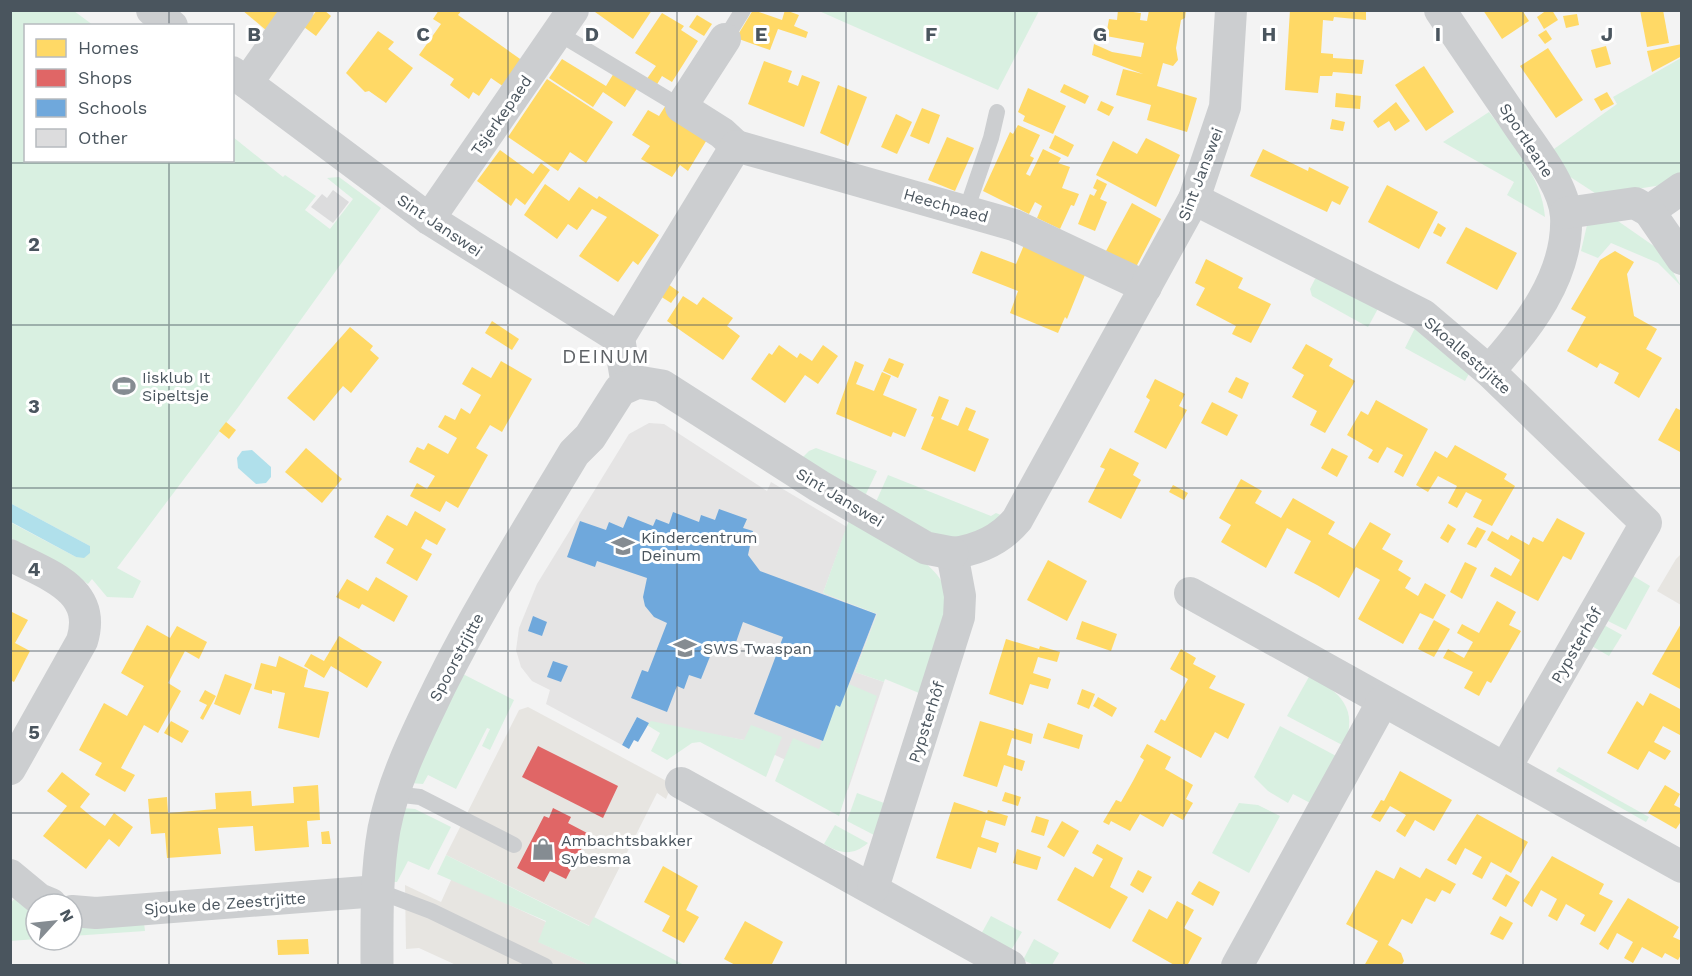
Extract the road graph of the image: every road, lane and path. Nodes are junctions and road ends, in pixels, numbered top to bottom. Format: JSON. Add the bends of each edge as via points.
{"nodes":[{"id":1,"x":152,"y":10,"type":"edge"},
{"id":2,"x":298,"y":10,"type":"edge"},
{"id":3,"x":743,"y":10,"type":"edge"},
{"id":4,"x":1231,"y":10,"type":"edge"},
{"id":5,"x":1440,"y":10,"type":"edge"},
{"id":6,"x":565,"y":22,"type":"edge"},
{"id":7,"x":170,"y":24,"type":"edge"},
{"id":8,"x":725,"y":39,"type":"joint"},
{"id":9,"x":240,"y":77,"type":"edge"},
{"id":10,"x":681,"y":107,"type":"junction"},
{"id":11,"x":997,"y":112,"type":"dead end"},
{"id":12,"x":736,"y":146,"type":"junction"},
{"id":13,"x":1682,"y":188,"type":"edge"},
{"id":14,"x":1194,"y":199,"type":"junction"},
{"id":15,"x":966,"y":211,"type":"junction"},
{"id":16,"x":1649,"y":211,"type":"junction"},
{"id":17,"x":1566,"y":213,"type":"junction"},
{"id":18,"x":429,"y":219,"type":"junction"},
{"id":19,"x":1682,"y":259,"type":"edge"},
{"id":20,"x":1146,"y":287,"type":"junction"},
{"id":21,"x":620,"y":339,"type":"junction"},
{"id":22,"x":1489,"y":371,"type":"junction"},
{"id":23,"x":627,"y":385,"type":"junction"},
{"id":24,"x":1646,"y":523,"type":"joint"},
{"id":25,"x":952,"y":553,"type":"junction"},
{"id":26,"x":10,"y":555,"type":"edge"},
{"id":27,"x":1190,"y":593,"type":"dead end"},
{"id":28,"x":1383,"y":701,"type":"junction"},
{"id":29,"x":1506,"y":767,"type":"junction"},
{"id":30,"x":10,"y":769,"type":"edge"},
{"id":31,"x":681,"y":783,"type":"dead end"},
{"id":32,"x":394,"y":794,"type":"junction"},
{"id":33,"x":514,"y":845,"type":"dead end"},
{"id":34,"x":1682,"y":867,"type":"edge"},
{"id":35,"x":10,"y":875,"type":"edge"},
{"id":36,"x":873,"y":888,"type":"junction"},
{"id":37,"x":378,"y":891,"type":"junction"},
{"id":38,"x":31,"y":892,"type":"edge"},
{"id":39,"x":84,"y":912,"type":"edge"},
{"id":40,"x":377,"y":966,"type":"edge"},
{"id":41,"x":545,"y":966,"type":"edge"},
{"id":42,"x":1010,"y":966,"type":"edge"},
{"id":43,"x":1237,"y":966,"type":"edge"}],
"edges":[{"from":1,"to":7,"type":"street"},
{"from":2,"to":9,"type":"street"},
{"from":3,"to":8,"type":"lane"},
{"from":4,"to":14,"type":"street","name":"Sint Janswei","via":[[1225,107]]},
{"from":5,"to":17,"type":"street","name":"Sportleane","via":[[1549,172]]},
{"from":6,"to":10,"type":"lane"},
{"from":6,"to":18,"type":"street","name":"Tsjerkepaed"},
{"from":8,"to":10,"type":"street"},
{"from":9,"to":18,"type":"street","name":"Sint Janswei"},
{"from":10,"to":12,"type":"street","name":"Heechpaed"},
{"from":11,"to":15,"type":"lane"},
{"from":12,"to":15,"type":"street","name":"Heechpaed"},
{"from":12,"to":21,"type":"street"},
{"from":13,"to":16,"type":"street"},
{"from":14,"to":20,"type":"street","name":"Sint Janswei"},
{"from":14,"to":22,"type":"street","name":"Skoallestrjitte","via":[[1423,315]]},
{"from":15,"to":20,"type":"street","name":"Heechpaed","via":[[1014,225]]},
{"from":16,"to":17,"type":"street","via":[[1635,203]]},
{"from":16,"to":19,"type":"street"},
{"from":17,"to":22,"type":"street","name":"Sportleane","via":[[1564,244],[1554,276],[1529,326]]},
{"from":18,"to":21,"type":"street","name":"Sint Janswei"},
{"from":20,"to":25,"type":"street","name":"Sint Janswei","via":[[1017,520],[988,544]]},
{"from":21,"to":23,"type":"street"},
{"from":22,"to":24,"type":"street","name":"Skoallestrjitte"},
{"from":23,"to":25,"type":"street","name":"Sint Janswei","via":[[651,384],[674,391],[865,513],[926,548]]},
{"from":23,"to":32,"type":"street","name":"Spoorstrjitte","via":[[574,453],[451,662],[417,730]]},
{"from":24,"to":29,"type":"street","name":"Pypsterhôf"},
{"from":25,"to":36,"type":"street","name":"Pypsterhôf","via":[[960,597],[959,617]]},
{"from":26,"to":30,"type":"street","via":[[68,586],[83,606],[87,626]]},
{"from":27,"to":28,"type":"street"},
{"from":28,"to":29,"type":"street"},
{"from":28,"to":43,"type":"street"},
{"from":29,"to":34,"type":"street"},
{"from":31,"to":36,"type":"street"},
{"from":32,"to":33,"type":"lane","via":[[420,797]]},
{"from":32,"to":37,"type":"street","name":"Spoorstrjitte","via":[[384,828]]},
{"from":35,"to":38,"type":"street"},
{"from":36,"to":42,"type":"street"},
{"from":37,"to":39,"type":"street","name":"Sjouke de Zeestrjitte"},
{"from":37,"to":40,"type":"street","name":"Spoorstrjitte"},
{"from":37,"to":41,"type":"lane"}]}
